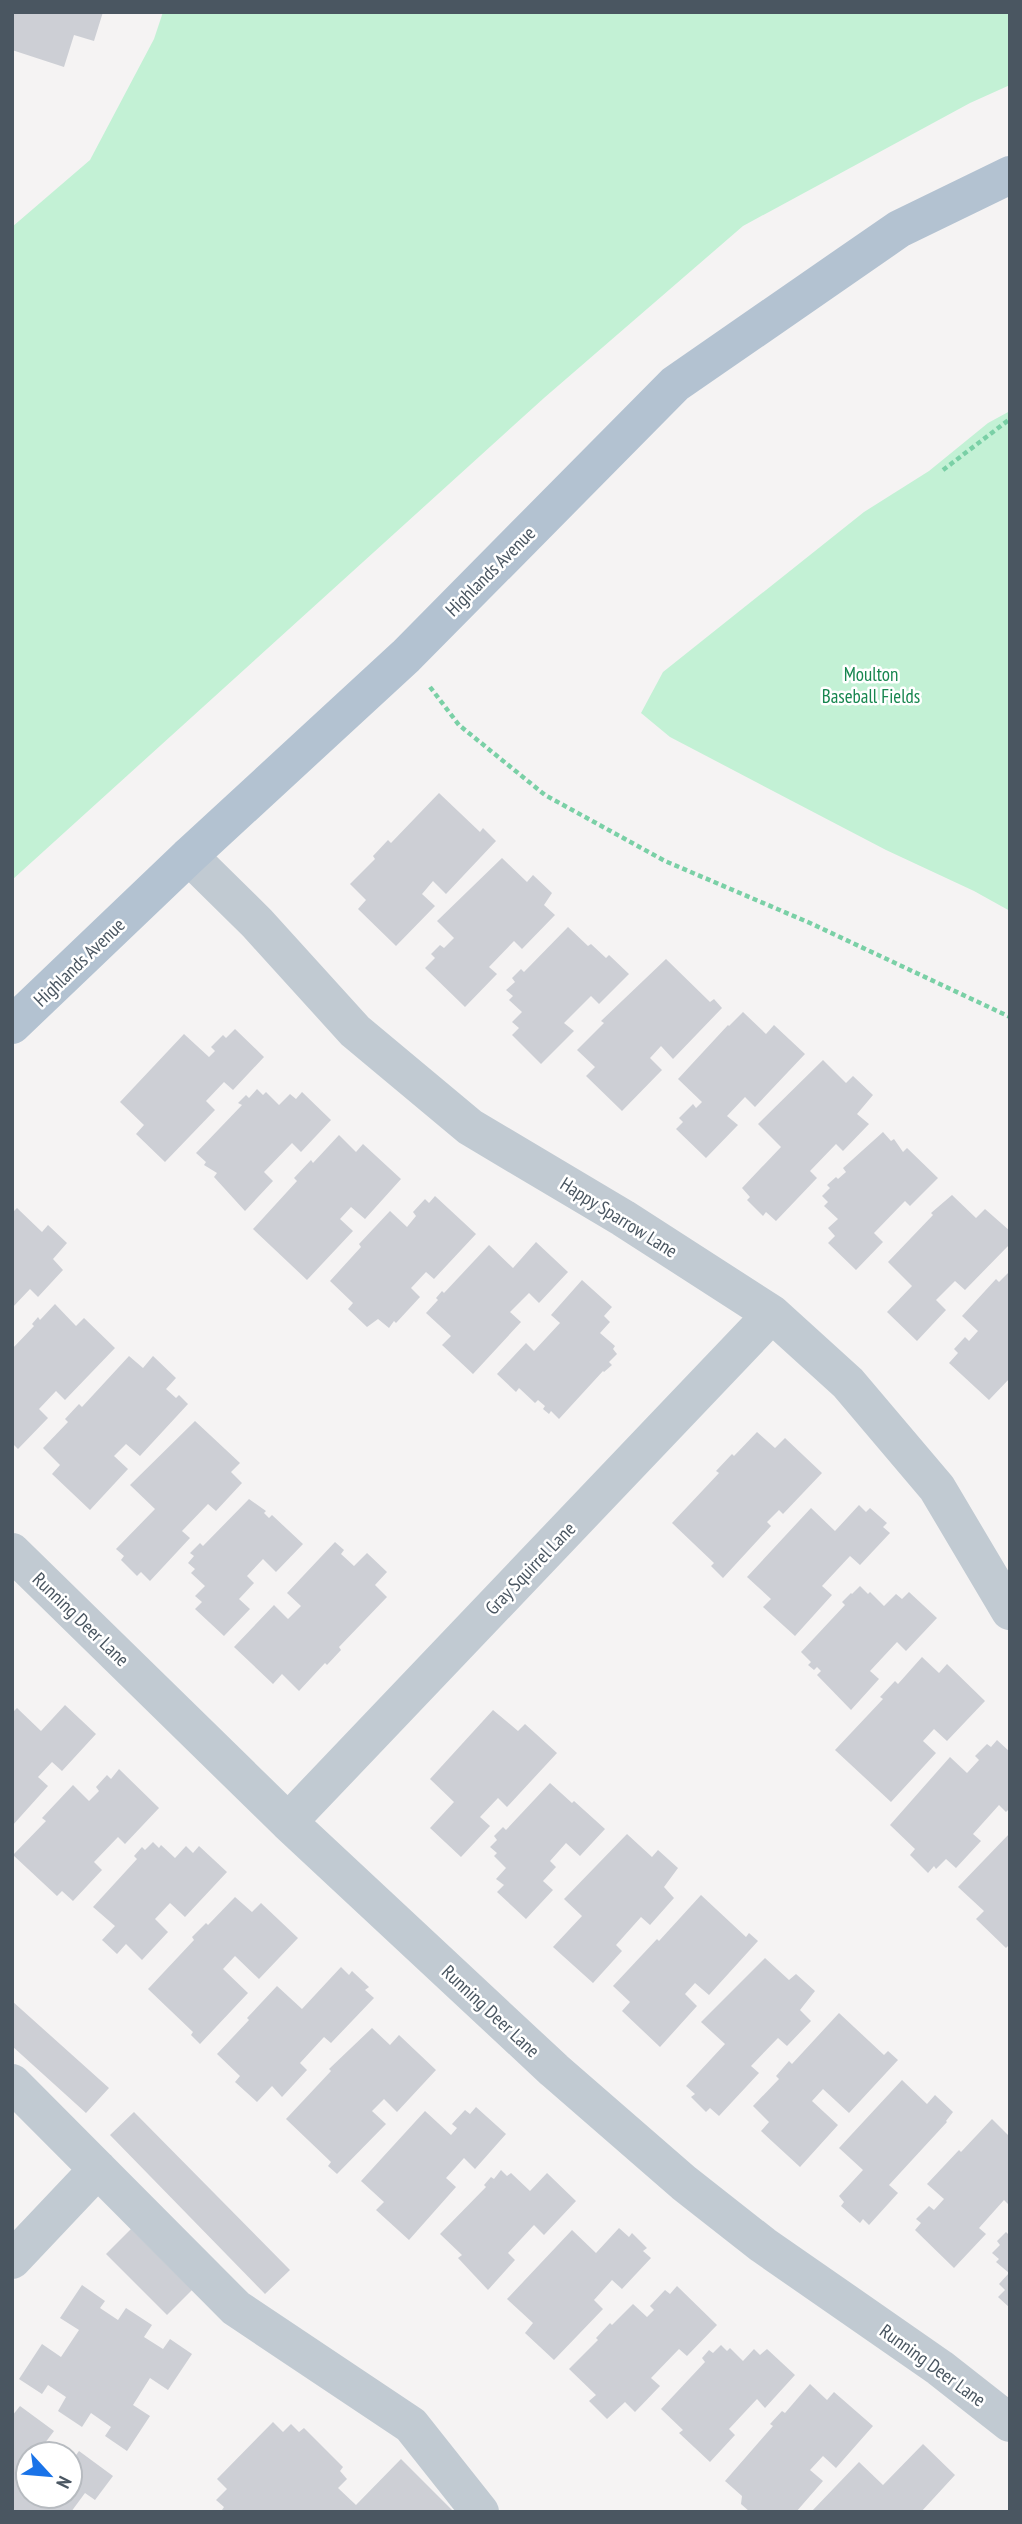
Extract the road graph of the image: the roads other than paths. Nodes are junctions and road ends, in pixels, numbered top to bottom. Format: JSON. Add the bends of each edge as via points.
{"nodes":[{"id":1,"x":1010,"y":175,"type":"edge"},
{"id":2,"x":189,"y":856,"type":"junction"},
{"id":3,"x":12,"y":1025,"type":"edge"},
{"id":4,"x":772,"y":1314,"type":"junction"},
{"id":5,"x":12,"y":1552,"type":"edge"},
{"id":6,"x":1010,"y":1611,"type":"edge"},
{"id":7,"x":288,"y":1822,"type":"junction"},
{"id":8,"x":12,"y":2083,"type":"edge"},
{"id":9,"x":97,"y":2169,"type":"junction"},
{"id":10,"x":12,"y":2260,"type":"edge"},
{"id":11,"x":1010,"y":2423,"type":"edge"},
{"id":12,"x":480,"y":2512,"type":"edge"}],
"edges":[{"from":1,"to":2,"type":"main road","name":"Highlands Avenue","via":[[899,229],[674,384],[406,656]]},
{"from":2,"to":3,"type":"main road","name":"Highlands Avenue"},
{"from":2,"to":4,"type":"street","name":"Happy Sparrow Lane","via":[[355,1031],[470,1127]]},
{"from":4,"to":6,"type":"street","name":"Happy Sparrow Lane","via":[[848,1383],[937,1488]]},
{"from":4,"to":7,"type":"street","name":"Gray Squirrel Lane"},
{"from":5,"to":7,"type":"street","name":"Running Deer Lane"},
{"from":7,"to":11,"type":"street","name":"Running Deer Lane","via":[[554,2070],[684,2183]]},
{"from":8,"to":9,"type":"street"},
{"from":9,"to":10,"type":"street"},
{"from":9,"to":12,"type":"street","via":[[236,2308],[411,2425]]}]}
